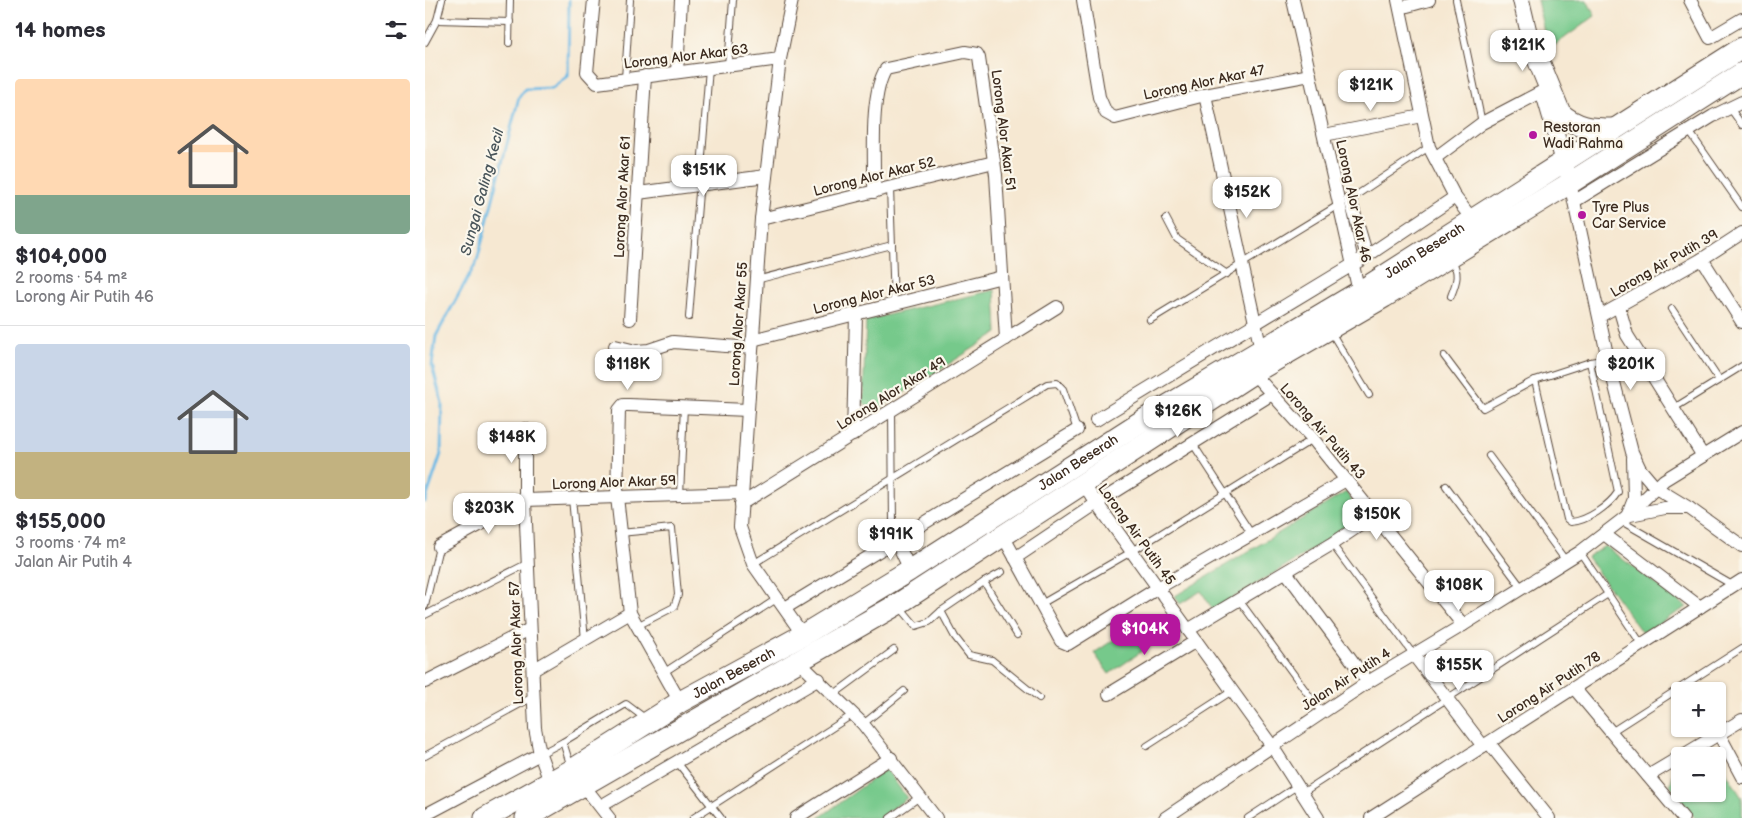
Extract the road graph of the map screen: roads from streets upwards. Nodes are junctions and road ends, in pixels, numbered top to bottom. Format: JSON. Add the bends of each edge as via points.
{"nodes":[{"id":1,"x":594,"y":0,"type":"edge"},
{"id":2,"x":681,"y":0,"type":"edge"},
{"id":3,"x":792,"y":0,"type":"edge"},
{"id":4,"x":1083,"y":0,"type":"edge"},
{"id":5,"x":1293,"y":0,"type":"edge"},
{"id":6,"x":1429,"y":0,"type":"edge"},
{"id":7,"x":1521,"y":0,"type":"edge"},
{"id":8,"x":1691,"y":0,"type":"edge"},
{"id":9,"x":1399,"y":4,"type":"edge"},
{"id":10,"x":1742,"y":19,"type":"edge"},
{"id":11,"x":1533,"y":47,"type":"junction"},
{"id":12,"x":1742,"y":48,"type":"edge"},
{"id":13,"x":780,"y":59,"type":"junction"},
{"id":14,"x":677,"y":72,"type":"junction"},
{"id":15,"x":1742,"y":73,"type":"edge"},
{"id":16,"x":1310,"y":75,"type":"junction"},
{"id":17,"x":645,"y":76,"type":"junction"},
{"id":18,"x":1543,"y":91,"type":"junction"},
{"id":19,"x":1205,"y":96,"type":"junction"},
{"id":20,"x":1736,"y":105,"type":"edge"},
{"id":21,"x":1422,"y":116,"type":"junction"},
{"id":22,"x":1614,"y":129,"type":"junction"},
{"id":23,"x":1324,"y":135,"type":"junction"},
{"id":24,"x":1432,"y":152,"type":"junction"},
{"id":25,"x":1563,"y":161,"type":"junction"},
{"id":26,"x":994,"y":162,"type":"junction"},
{"id":27,"x":766,"y":176,"type":"junction"},
{"id":28,"x":874,"y":192,"type":"junction"},
{"id":29,"x":1573,"y":192,"type":"junction"},
{"id":30,"x":638,"y":193,"type":"junction"},
{"id":31,"x":1455,"y":197,"type":"junction"},
{"id":32,"x":1350,"y":199,"type":"road end"},
{"id":33,"x":761,"y":220,"type":"junction"},
{"id":34,"x":1472,"y":220,"type":"junction"},
{"id":35,"x":1742,"y":234,"type":"edge"},
{"id":36,"x":1367,"y":256,"type":"junction"},
{"id":37,"x":1701,"y":259,"type":"junction"},
{"id":38,"x":1353,"y":264,"type":"junction"},
{"id":39,"x":1003,"y":277,"type":"junction"},
{"id":40,"x":1359,"y":292,"type":"junction"},
{"id":41,"x":1057,"y":307,"type":"dead end"},
{"id":42,"x":1619,"y":307,"type":"junction"},
{"id":43,"x":856,"y":314,"type":"junction"},
{"id":44,"x":1600,"y":316,"type":"junction"},
{"id":45,"x":630,"y":319,"type":"dead end"},
{"id":46,"x":1742,"y":322,"type":"edge"},
{"id":47,"x":1254,"y":324,"type":"junction"},
{"id":48,"x":1006,"y":339,"type":"junction"},
{"id":49,"x":752,"y":344,"type":"junction"},
{"id":50,"x":615,"y":346,"type":"dead end"},
{"id":51,"x":1261,"y":350,"type":"junction"},
{"id":52,"x":1253,"y":373,"type":"junction"},
{"id":53,"x":1272,"y":394,"type":"junction"},
{"id":54,"x":1136,"y":395,"type":"junction"},
{"id":55,"x":747,"y":410,"type":"junction"},
{"id":56,"x":1096,"y":420,"type":"dead end"},
{"id":57,"x":1145,"y":420,"type":"junction"},
{"id":58,"x":525,"y":429,"type":"dead end"},
{"id":59,"x":1077,"y":430,"type":"road end"},
{"id":60,"x":1742,"y":432,"type":"edge"},
{"id":61,"x":853,"y":435,"type":"junction"},
{"id":62,"x":1632,"y":452,"type":"junction"},
{"id":63,"x":1703,"y":456,"type":"junction"},
{"id":64,"x":1346,"y":480,"type":"junction"},
{"id":65,"x":1083,"y":484,"type":"junction"},
{"id":66,"x":1656,"y":488,"type":"junction"},
{"id":67,"x":617,"y":497,"type":"junction"},
{"id":68,"x":742,"y":499,"type":"junction"},
{"id":69,"x":525,"y":500,"type":"junction"},
{"id":70,"x":1097,"y":503,"type":"junction"},
{"id":71,"x":1689,"y":508,"type":"junction"},
{"id":72,"x":1375,"y":516,"type":"junction"},
{"id":73,"x":1624,"y":518,"type":"junction"},
{"id":74,"x":1001,"y":534,"type":"junction"},
{"id":75,"x":1604,"y":534,"type":"junction"},
{"id":76,"x":896,"y":540,"type":"junction"},
{"id":77,"x":1742,"y":546,"type":"edge"},
{"id":78,"x":439,"y":547,"type":"road end"},
{"id":79,"x":1015,"y":558,"type":"junction"},
{"id":80,"x":910,"y":570,"type":"junction"},
{"id":81,"x":1286,"y":572,"type":"junction"},
{"id":82,"x":1738,"y":583,"type":"edge"},
{"id":83,"x":1158,"y":588,"type":"junction"},
{"id":84,"x":782,"y":603,"type":"junction"},
{"id":85,"x":1700,"y":608,"type":"junction"},
{"id":86,"x":630,"y":613,"type":"junction"},
{"id":87,"x":1463,"y":625,"type":"junction"},
{"id":88,"x":530,"y":629,"type":"junction"},
{"id":89,"x":1188,"y":630,"type":"junction"},
{"id":90,"x":803,"y":636,"type":"junction"},
{"id":91,"x":1196,"y":641,"type":"junction"},
{"id":92,"x":1413,"y":654,"type":"junction"},
{"id":93,"x":799,"y":662,"type":"junction"},
{"id":94,"x":533,"y":670,"type":"junction"},
{"id":95,"x":819,"y":679,"type":"junction"},
{"id":96,"x":425,"y":682,"type":"edge"},
{"id":97,"x":1368,"y":682,"type":"junction"},
{"id":98,"x":1574,"y":688,"type":"junction"},
{"id":99,"x":1109,"y":694,"type":"dead end"},
{"id":100,"x":681,"y":702,"type":"junction"},
{"id":101,"x":1742,"y":720,"type":"edge"},
{"id":102,"x":1726,"y":730,"type":"edge"},
{"id":103,"x":1714,"y":737,"type":"edge"},
{"id":104,"x":1721,"y":737,"type":"edge"},
{"id":105,"x":1486,"y":745,"type":"junction"},
{"id":106,"x":1272,"y":746,"type":"junction"},
{"id":107,"x":1698,"y":747,"type":"edge"},
{"id":108,"x":540,"y":754,"type":"junction"},
{"id":109,"x":891,"y":758,"type":"junction"},
{"id":110,"x":1671,"y":763,"type":"edge"},
{"id":111,"x":1648,"y":776,"type":"junction"},
{"id":112,"x":1742,"y":777,"type":"edge"},
{"id":113,"x":578,"y":778,"type":"junction"},
{"id":114,"x":551,"y":782,"type":"junction"},
{"id":115,"x":601,"y":806,"type":"junction"},
{"id":116,"x":550,"y":813,"type":"edge"},
{"id":117,"x":425,"y":815,"type":"edge"},
{"id":118,"x":1543,"y":816,"type":"edge"},
{"id":119,"x":485,"y":818,"type":"edge"},
{"id":120,"x":526,"y":818,"type":"edge"},
{"id":121,"x":609,"y":818,"type":"edge"},
{"id":122,"x":798,"y":818,"type":"edge"},
{"id":123,"x":937,"y":818,"type":"edge"},
{"id":124,"x":1165,"y":818,"type":"edge"},
{"id":125,"x":1318,"y":818,"type":"edge"},
{"id":126,"x":1371,"y":818,"type":"edge"},
{"id":127,"x":1683,"y":818,"type":"edge"}],
"edges":[{"from":1,"to":17,"type":"street","name":"Lorong Alor Akar 63","via":[[587,72],[597,83]]},
{"from":2,"to":14,"type":"street"},
{"from":3,"to":13,"type":"street","name":"Lorong Alor Akar 55"},
{"from":4,"to":19,"type":"street","name":"Lorong Alor Akar 47","via":[[1099,96],[1105,113],[1115,118]]},
{"from":5,"to":16,"type":"street","name":"Lorong Alor Akar 46"},
{"from":6,"to":9,"type":"street"},
{"from":7,"to":11,"type":"street"},
{"from":8,"to":10,"type":"street","via":[[1710,38]]},
{"from":9,"to":21,"type":"street"},
{"from":11,"to":18,"type":"street"},
{"from":11,"to":22,"type":"highway","via":[[1560,113],[1579,126]]},
{"from":12,"to":22,"type":"highway","name":"Jalan Beserah"},
{"from":13,"to":14,"type":"street","name":"Lorong Alor Akar 63"},
{"from":13,"to":27,"type":"street","name":"Lorong Alor Akar 55"},
{"from":14,"to":17,"type":"street","name":"Lorong Alor Akar 63"},
{"from":15,"to":29,"type":"highway","name":"Jalan Beserah"},
{"from":16,"to":19,"type":"street","name":"Lorong Alor Akar 47"},
{"from":16,"to":23,"type":"street","name":"Lorong Alor Akar 46"},
{"from":17,"to":30,"type":"street","name":"Lorong Alor Akar 61"},
{"from":18,"to":24,"type":"street"},
{"from":18,"to":25,"type":"street"},
{"from":19,"to":47,"type":"street"},
{"from":20,"to":29,"type":"street"},
{"from":21,"to":23,"type":"street"},
{"from":21,"to":24,"type":"street"},
{"from":22,"to":25,"type":"highway","name":"Jalan Beserah"},
{"from":23,"to":38,"type":"street","name":"Lorong Alor Akar 46"},
{"from":24,"to":31,"type":"street"},
{"from":25,"to":29,"type":"street"},
{"from":25,"to":34,"type":"highway","name":"Jalan Beserah"},
{"from":26,"to":28,"type":"street","name":"Lorong Alor Akar 52"},
{"from":26,"to":28,"type":"street","name":"Lorong Alor Akar 51","via":[[977,54],[965,52],[890,67],[879,81],[876,103]]},
{"from":26,"to":39,"type":"street","name":"Lorong Alor Akar 51"},
{"from":27,"to":30,"type":"street"},
{"from":27,"to":33,"type":"street","name":"Lorong Alor Akar 55"},
{"from":28,"to":33,"type":"street","name":"Lorong Alor Akar 52"},
{"from":29,"to":44,"type":"street"},
{"from":29,"to":52,"type":"highway","name":"Jalan Beserah","via":[[1450,256]]},
{"from":30,"to":45,"type":"street","name":"Lorong Alor Akar 61"},
{"from":31,"to":34,"type":"street"},
{"from":31,"to":36,"type":"street"},
{"from":32,"to":36,"type":"street"},
{"from":33,"to":49,"type":"street","name":"Lorong Alor Akar 55"},
{"from":34,"to":40,"type":"highway","name":"Jalan Beserah"},
{"from":35,"to":37,"type":"street","name":"Lorong Air Putih 39"},
{"from":36,"to":38,"type":"street"},
{"from":37,"to":42,"type":"street","name":"Lorong Air Putih 39"},
{"from":37,"to":46,"type":"street"},
{"from":38,"to":40,"type":"street","name":"Lorong Alor Akar 46"},
{"from":38,"to":47,"type":"street"},
{"from":39,"to":43,"type":"street","name":"Lorong Alor Akar 53"},
{"from":39,"to":48,"type":"street","name":"Lorong Alor Akar 51"},
{"from":40,"to":51,"type":"highway","name":"Jalan Beserah"},
{"from":41,"to":48,"type":"street","name":"Lorong Alor Akar 49"},
{"from":42,"to":44,"type":"street","name":"Lorong Air Putih 39"},
{"from":42,"to":63,"type":"street","via":[[1627,335]]},
{"from":43,"to":49,"type":"street","name":"Lorong Alor Akar 53"},
{"from":43,"to":61,"type":"street"},
{"from":44,"to":62,"type":"street"},
{"from":47,"to":51,"type":"street"},
{"from":47,"to":54,"type":"street"},
{"from":48,"to":61,"type":"street","name":"Lorong Alor Akar 49"},
{"from":49,"to":50,"type":"street","name":"Lorong Alor Akar 53","via":[[673,342],[636,351]]},
{"from":49,"to":55,"type":"street","name":"Lorong Alor Akar 55"},
{"from":51,"to":57,"type":"highway","name":"Jalan Beserah"},
{"from":52,"to":53,"type":"street","name":"Lorong Air Putih 43"},
{"from":52,"to":65,"type":"highway","name":"Jalan Beserah"},
{"from":53,"to":64,"type":"street","name":"Lorong Air Putih 43"},
{"from":53,"to":70,"type":"street"},
{"from":54,"to":56,"type":"street"},
{"from":54,"to":57,"type":"street"},
{"from":55,"to":67,"type":"street","via":[[623,405],[619,410]]},
{"from":55,"to":68,"type":"street","name":"Lorong Alor Akar 55"},
{"from":57,"to":80,"type":"highway","name":"Jalan Beserah"},
{"from":58,"to":69,"type":"street","name":"Lorong Alor Akar 57"},
{"from":59,"to":76,"type":"street"},
{"from":60,"to":63,"type":"street","name":"Jalan Air Putih 4"},
{"from":61,"to":68,"type":"street","name":"Lorong Alor Akar 49"},
{"from":62,"to":66,"type":"street"},
{"from":62,"to":73,"type":"street","via":[[1635,499]]},
{"from":63,"to":66,"type":"street","name":"Jalan Air Putih 4"},
{"from":64,"to":72,"type":"street","name":"Lorong Air Putih 43"},
{"from":64,"to":83,"type":"street"},
{"from":65,"to":70,"type":"street","name":"Lorong Air Putih 45"},
{"from":65,"to":74,"type":"highway","name":"Jalan Beserah"},
{"from":66,"to":71,"type":"street"},
{"from":66,"to":73,"type":"street","name":"Jalan Air Putih 4"},
{"from":67,"to":68,"type":"street","name":"Lorong Alor Akar 59","via":[[680,495]]},
{"from":67,"to":69,"type":"street","name":"Lorong Alor Akar 59"},
{"from":67,"to":86,"type":"street"},
{"from":68,"to":84,"type":"street","name":"Lorong Alor Akar 55","via":[[740,527],[753,564]]},
{"from":69,"to":78,"type":"street","name":"Lorong Alor Akar 59"},
{"from":69,"to":88,"type":"street","name":"Lorong Alor Akar 57"},
{"from":70,"to":79,"type":"street"},
{"from":70,"to":83,"type":"street","name":"Lorong Air Putih 45"},
{"from":71,"to":73,"type":"street","via":[[1665,508]]},
{"from":71,"to":77,"type":"street"},
{"from":72,"to":81,"type":"street"},
{"from":72,"to":87,"type":"street","name":"Lorong Air Putih 43"},
{"from":73,"to":75,"type":"street","name":"Jalan Air Putih 4"},
{"from":74,"to":79,"type":"street"},
{"from":74,"to":93,"type":"highway","name":"Jalan Beserah","via":[[897,604]]},
{"from":75,"to":85,"type":"street"},
{"from":75,"to":87,"type":"street","name":"Jalan Air Putih 4"},
{"from":76,"to":80,"type":"street"},
{"from":76,"to":84,"type":"street"},
{"from":79,"to":83,"type":"street","via":[[1061,641],[1068,644]]},
{"from":80,"to":90,"type":"highway","name":"Jalan Beserah"},
{"from":81,"to":89,"type":"street"},
{"from":81,"to":97,"type":"street"},
{"from":82,"to":85,"type":"street","name":"Lorong Air Putih 78"},
{"from":83,"to":89,"type":"street","name":"Lorong Air Putih 45"},
{"from":84,"to":90,"type":"street","name":"Lorong Alor Akar 55"},
{"from":85,"to":98,"type":"street","name":"Lorong Air Putih 78"},
{"from":86,"to":94,"type":"street"},
{"from":86,"to":100,"type":"street"},
{"from":87,"to":92,"type":"street","name":"Jalan Air Putih 4"},
{"from":88,"to":94,"type":"street","name":"Lorong Alor Akar 57"},
{"from":88,"to":96,"type":"street"},
{"from":89,"to":91,"type":"street","name":"Lorong Air Putih 45"},
{"from":90,"to":100,"type":"highway","name":"Jalan Beserah"},
{"from":91,"to":99,"type":"street"},
{"from":91,"to":106,"type":"street","name":"Lorong Air Putih 45"},
{"from":92,"to":97,"type":"street","name":"Jalan Air Putih 4"},
{"from":92,"to":105,"type":"street"},
{"from":93,"to":95,"type":"street"},
{"from":93,"to":113,"type":"highway","name":"Jalan Beserah"},
{"from":94,"to":108,"type":"street","name":"Lorong Alor Akar 57","via":[[535,728]]},
{"from":95,"to":109,"type":"street"},
{"from":95,"to":115,"type":"street"},
{"from":97,"to":106,"type":"street","name":"Jalan Air Putih 4"},
{"from":98,"to":105,"type":"street","name":"Lorong Air Putih 78"},
{"from":98,"to":111,"type":"street"},
{"from":100,"to":113,"type":"highway","name":"Jalan Beserah","via":[[649,721]]},
{"from":101,"to":102,"type":"street"},
{"from":103,"to":107,"type":"street"},
{"from":104,"to":112,"type":"street"},
{"from":105,"to":118,"type":"street"},
{"from":105,"to":126,"type":"street","name":"Lorong Air Putih 78"},
{"from":106,"to":124,"type":"street","name":"Jalan Air Putih 4"},
{"from":106,"to":125,"type":"street","name":"Lorong Air Putih 45"},
{"from":108,"to":114,"type":"street","name":"Lorong Alor Akar 57"},
{"from":108,"to":117,"type":"street"},
{"from":109,"to":122,"type":"street"},
{"from":109,"to":123,"type":"street"},
{"from":110,"to":111,"type":"street"},
{"from":111,"to":127,"type":"street"},
{"from":113,"to":114,"type":"highway","name":"Jalan Beserah"},
{"from":113,"to":115,"type":"street"},
{"from":113,"to":116,"type":"highway","name":"Jalan Beserah"},
{"from":114,"to":119,"type":"highway","name":"Jalan Beserah"},
{"from":115,"to":121,"type":"street"},
{"from":116,"to":120,"type":"highway","name":"Jalan Beserah"}]}
